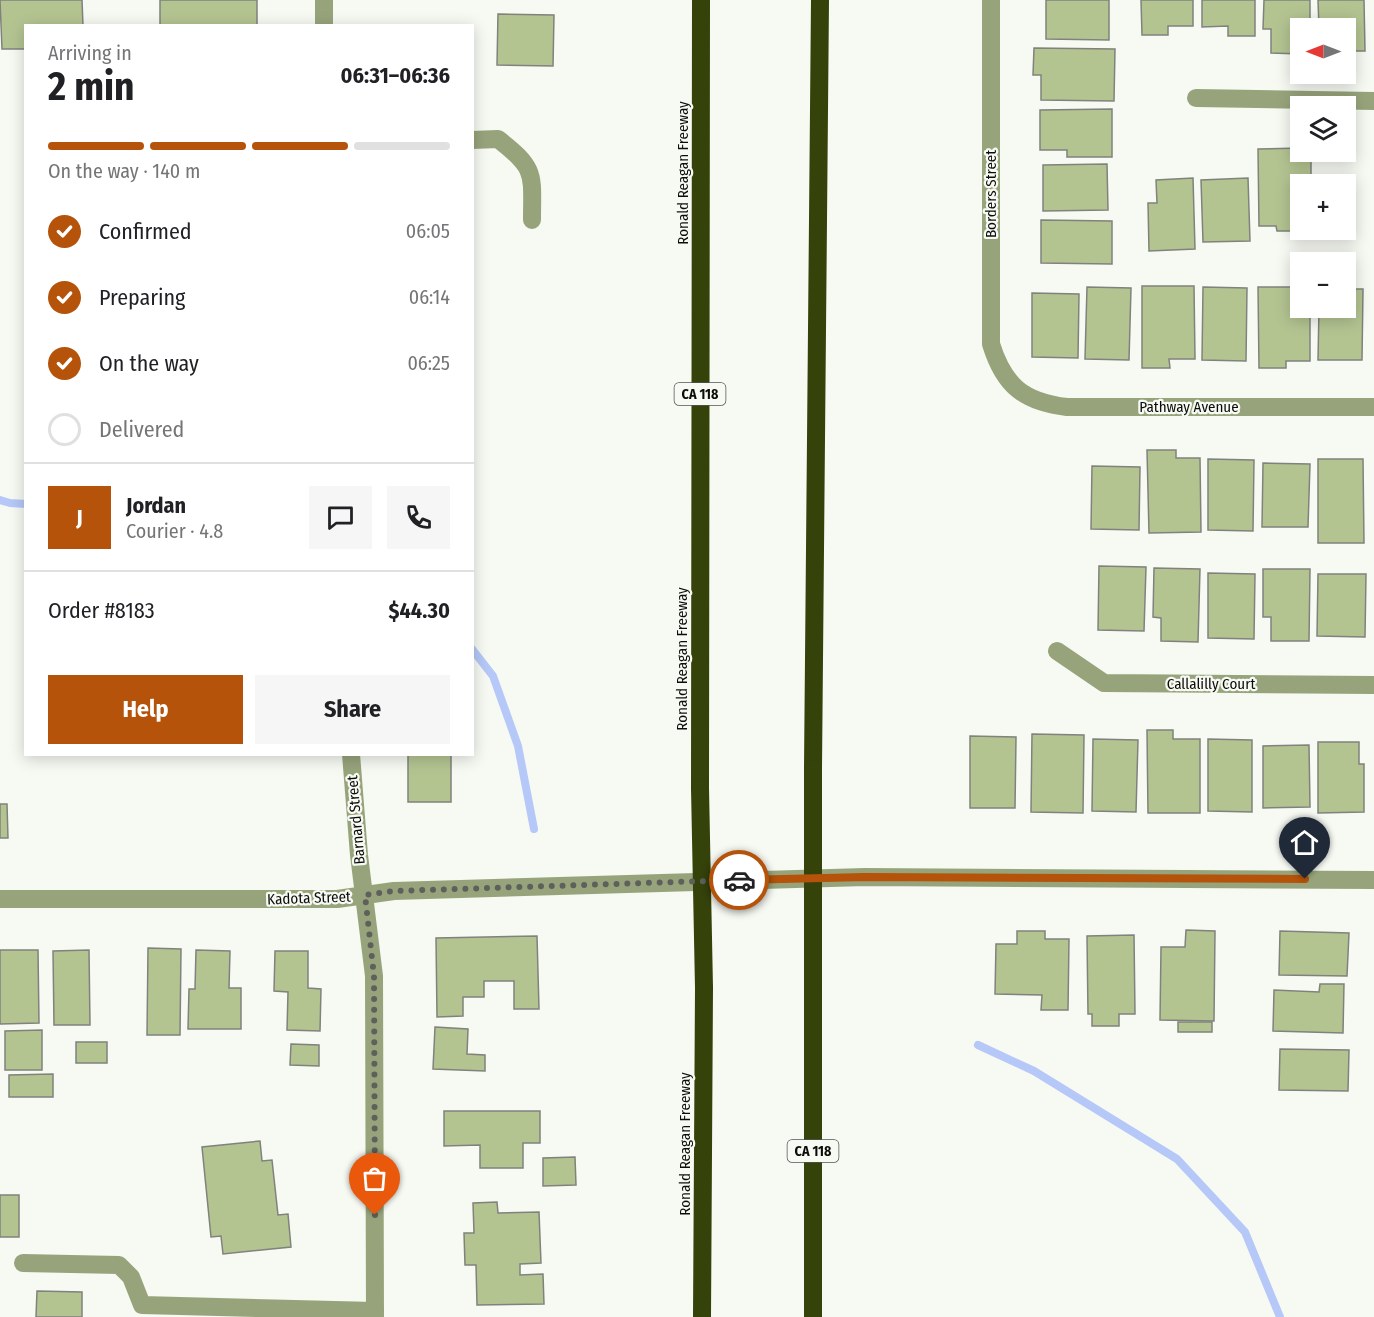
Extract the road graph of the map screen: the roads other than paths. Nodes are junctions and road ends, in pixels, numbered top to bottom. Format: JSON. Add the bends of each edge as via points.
{"nodes":[{"id":1,"x":324,"y":0,"type":"edge"},
{"id":2,"x":701,"y":0,"type":"edge"},
{"id":3,"x":820,"y":0,"type":"edge"},
{"id":4,"x":991,"y":0,"type":"edge"},
{"id":5,"x":324,"y":24,"type":"edge"},
{"id":6,"x":1196,"y":98,"type":"dead end"},
{"id":7,"x":1374,"y":101,"type":"edge"},
{"id":8,"x":474,"y":140,"type":"edge"},
{"id":9,"x":532,"y":220,"type":"dead end"},
{"id":10,"x":1010,"y":383,"type":"joint"},
{"id":11,"x":1374,"y":407,"type":"edge"},
{"id":12,"x":1057,"y":651,"type":"dead end"},
{"id":13,"x":1374,"y":685,"type":"edge"},
{"id":14,"x":351,"y":756,"type":"edge"},
{"id":15,"x":1374,"y":880,"type":"edge"},
{"id":16,"x":365,"y":895,"type":"junction"},
{"id":17,"x":0,"y":899,"type":"edge"},
{"id":18,"x":23,"y":1263,"type":"dead end"},
{"id":19,"x":375,"y":1314,"type":"edge"},
{"id":20,"x":702,"y":1317,"type":"edge"},
{"id":21,"x":813,"y":1317,"type":"edge"}],
"edges":[{"from":1,"to":5,"type":"street"},
{"from":2,"to":20,"type":"highway","name":"Ronald Reagan Freeway","number":"CA 118","bridge":true},
{"from":3,"to":21,"type":"highway","number":"CA 118","bridge":true},
{"from":4,"to":10,"type":"street","name":"Borders Street","via":[[991,344],[998,366]]},
{"from":6,"to":7,"type":"street"},
{"from":8,"to":9,"type":"street","via":[[498,139],[519,155],[532,174]]},
{"from":10,"to":11,"type":"street","name":"Pathway Avenue","via":[[1025,396],[1068,407]]},
{"from":12,"to":13,"type":"street","name":"Callalilly Court","via":[[1104,683]]},
{"from":14,"to":16,"type":"street","name":"Barnard Street"},
{"from":15,"to":16,"type":"street","name":"Kadota Street","via":[[865,877]]},
{"from":16,"to":17,"type":"street","name":"Kadota Street","via":[[337,899]]},
{"from":16,"to":19,"type":"street","name":"Barnard Street","via":[[374,976]]},
{"from":18,"to":19,"type":"street","via":[[119,1264],[131,1277],[142,1305]]}]}
